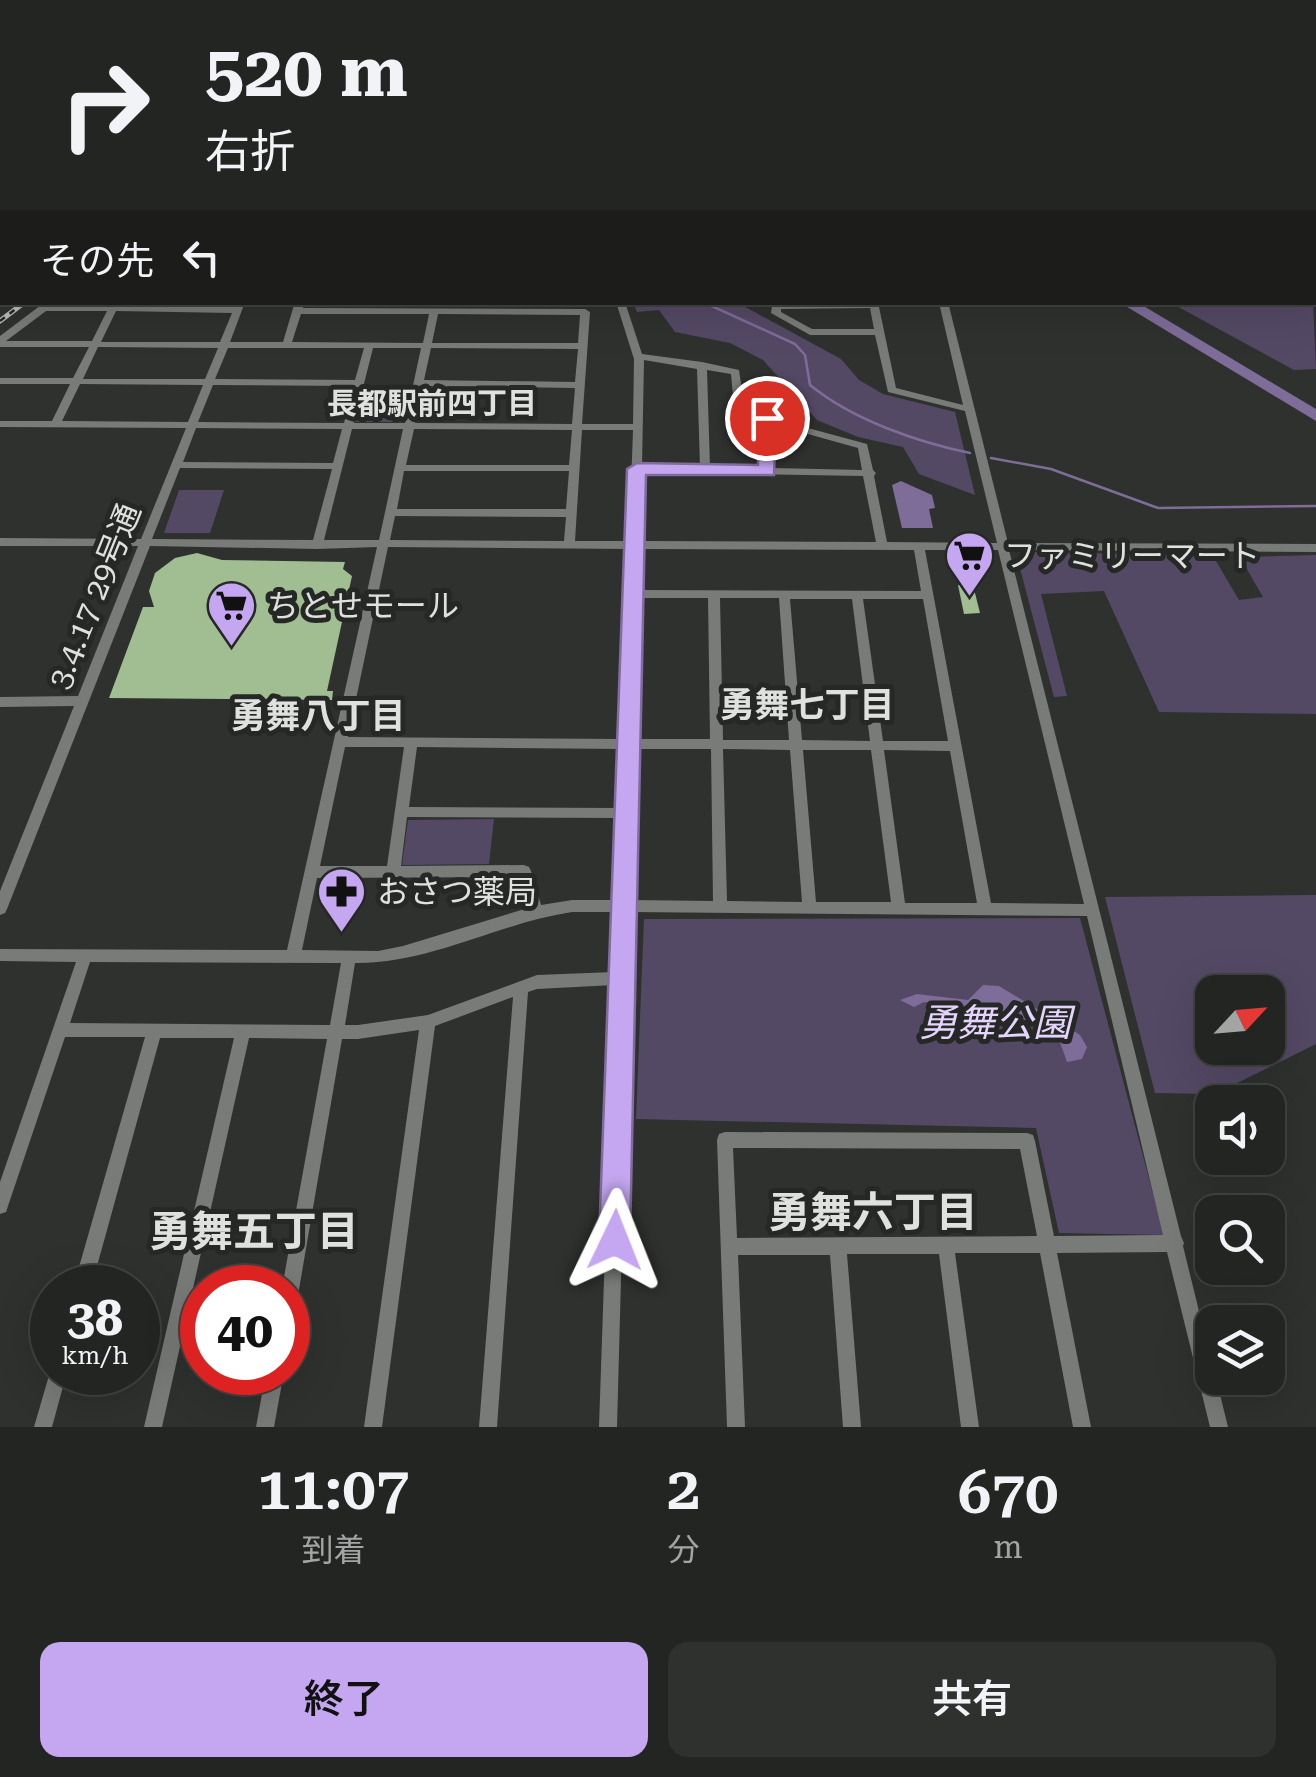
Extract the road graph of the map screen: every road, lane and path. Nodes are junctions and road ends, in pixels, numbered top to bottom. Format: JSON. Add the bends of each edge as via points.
{"nodes":[{"id":1,"x":48,"y":305,"type":"edge"},
{"id":2,"x":114,"y":305,"type":"edge"},
{"id":3,"x":621,"y":305,"type":"edge"},
{"id":4,"x":874,"y":305,"type":"joint"},
{"id":5,"x":943,"y":305,"type":"edge"},
{"id":6,"x":239,"y":306,"type":"edge"},
{"id":7,"x":299,"y":307,"type":"edge"},
{"id":8,"x":434,"y":312,"type":"junction"},
{"id":9,"x":879,"y":332,"type":"junction"},
{"id":10,"x":0,"y":342,"type":"edge"},
{"id":11,"x":95,"y":345,"type":"junction"},
{"id":12,"x":223,"y":345,"type":"junction"},
{"id":13,"x":286,"y":346,"type":"junction"},
{"id":14,"x":369,"y":346,"type":"junction"},
{"id":15,"x":426,"y":346,"type":"junction"},
{"id":16,"x":584,"y":346,"type":"junction"},
{"id":17,"x":638,"y":356,"type":"junction"},
{"id":18,"x":702,"y":365,"type":"junction"},
{"id":19,"x":0,"y":381,"type":"edge"},
{"id":20,"x":77,"y":382,"type":"junction"},
{"id":21,"x":209,"y":382,"type":"junction"},
{"id":22,"x":358,"y":383,"type":"junction"},
{"id":23,"x":418,"y":383,"type":"junction"},
{"id":24,"x":579,"y":384,"type":"junction"},
{"id":25,"x":969,"y":408,"type":"junction"},
{"id":26,"x":767,"y":418,"type":"junction"},
{"id":27,"x":0,"y":424,"type":"edge"},
{"id":28,"x":55,"y":424,"type":"junction"},
{"id":29,"x":192,"y":426,"type":"junction"},
{"id":30,"x":345,"y":426,"type":"junction"},
{"id":31,"x":408,"y":426,"type":"junction"},
{"id":32,"x":578,"y":427,"type":"junction"},
{"id":33,"x":638,"y":427,"type":"junction"},
{"id":34,"x":176,"y":465,"type":"junction"},
{"id":35,"x":336,"y":466,"type":"junction"},
{"id":36,"x":400,"y":468,"type":"junction"},
{"id":37,"x":574,"y":468,"type":"junction"},
{"id":38,"x":637,"y":469,"type":"junction"},
{"id":39,"x":705,"y":470,"type":"junction"},
{"id":40,"x":768,"y":471,"type":"junction"},
{"id":41,"x":871,"y":472,"type":"junction"},
{"id":42,"x":390,"y":512,"type":"junction"},
{"id":43,"x":571,"y":513,"type":"junction"},
{"id":44,"x":0,"y":542,"type":"edge"},
{"id":45,"x":145,"y":543,"type":"junction"},
{"id":46,"x":317,"y":544,"type":"junction"},
{"id":47,"x":383,"y":546,"type":"junction"},
{"id":48,"x":569,"y":546,"type":"junction"},
{"id":49,"x":635,"y":546,"type":"junction"},
{"id":50,"x":882,"y":547,"type":"junction"},
{"id":51,"x":919,"y":547,"type":"junction"},
{"id":52,"x":1001,"y":548,"type":"junction"},
{"id":53,"x":1316,"y":548,"type":"edge"},
{"id":54,"x":634,"y":594,"type":"junction"},
{"id":55,"x":714,"y":594,"type":"junction"},
{"id":56,"x":784,"y":595,"type":"junction"},
{"id":57,"x":856,"y":595,"type":"junction"},
{"id":58,"x":928,"y":596,"type":"junction"},
{"id":59,"x":82,"y":701,"type":"junction"},
{"id":60,"x":0,"y":702,"type":"edge"},
{"id":61,"x":340,"y":742,"type":"junction"},
{"id":62,"x":411,"y":742,"type":"junction"},
{"id":63,"x":630,"y":743,"type":"junction"},
{"id":64,"x":718,"y":744,"type":"junction"},
{"id":65,"x":796,"y":744,"type":"junction"},
{"id":66,"x":876,"y":746,"type":"junction"},
{"id":67,"x":955,"y":746,"type":"junction"},
{"id":68,"x":401,"y":812,"type":"junction"},
{"id":69,"x":628,"y":814,"type":"junction"},
{"id":70,"x":393,"y":871,"type":"junction"},
{"id":71,"x":312,"y":872,"type":"junction"},
{"id":72,"x":626,"y":906,"type":"junction"},
{"id":73,"x":720,"y":907,"type":"junction"},
{"id":74,"x":809,"y":908,"type":"junction"},
{"id":75,"x":899,"y":908,"type":"junction"},
{"id":76,"x":0,"y":909,"type":"edge"},
{"id":77,"x":985,"y":909,"type":"junction"},
{"id":78,"x":536,"y":910,"type":"junction"},
{"id":79,"x":1092,"y":910,"type":"junction"},
{"id":80,"x":0,"y":954,"type":"edge"},
{"id":81,"x":85,"y":956,"type":"junction"},
{"id":82,"x":292,"y":958,"type":"junction"},
{"id":83,"x":349,"y":958,"type":"junction"},
{"id":84,"x":624,"y":978,"type":"junction"},
{"id":85,"x":521,"y":988,"type":"junction"},
{"id":86,"x":428,"y":1022,"type":"junction"},
{"id":87,"x":60,"y":1030,"type":"junction"},
{"id":88,"x":154,"y":1031,"type":"junction"},
{"id":89,"x":243,"y":1032,"type":"junction"},
{"id":90,"x":336,"y":1032,"type":"junction"},
{"id":91,"x":0,"y":1206,"type":"edge"},
{"id":92,"x":1176,"y":1243,"type":"junction"},
{"id":93,"x":1048,"y":1244,"type":"junction"},
{"id":94,"x":838,"y":1246,"type":"junction"},
{"id":95,"x":946,"y":1246,"type":"junction"},
{"id":96,"x":729,"y":1247,"type":"junction"},
{"id":97,"x":88,"y":1265,"type":"edge"},
{"id":98,"x":294,"y":1265,"type":"edge"},
{"id":99,"x":52,"y":1395,"type":"edge"},
{"id":100,"x":271,"y":1395,"type":"edge"},
{"id":101,"x":43,"y":1427,"type":"edge"},
{"id":102,"x":153,"y":1427,"type":"edge"},
{"id":103,"x":265,"y":1427,"type":"edge"},
{"id":104,"x":373,"y":1427,"type":"edge"},
{"id":105,"x":488,"y":1427,"type":"edge"},
{"id":106,"x":608,"y":1427,"type":"edge"},
{"id":107,"x":736,"y":1427,"type":"edge"},
{"id":108,"x":852,"y":1427,"type":"edge"},
{"id":109,"x":970,"y":1427,"type":"edge"},
{"id":110,"x":1082,"y":1427,"type":"edge"},
{"id":111,"x":1219,"y":1427,"type":"edge"}],
"edges":[{"from":1,"to":2,"type":"street"},
{"from":1,"to":10,"type":"street"},
{"from":2,"to":6,"type":"street"},
{"from":2,"to":11,"type":"street"},
{"from":3,"to":17,"type":"street"},
{"from":4,"to":9,"type":"street"},
{"from":4,"to":9,"type":"street","via":[[776,306],[776,314],[810,332]]},
{"from":5,"to":25,"type":"street"},
{"from":6,"to":12,"type":"street","name":"3.4.17 29号通"},
{"from":7,"to":8,"type":"street"},
{"from":7,"to":13,"type":"street"},
{"from":8,"to":15,"type":"street"},
{"from":8,"to":16,"type":"street","via":[[586,312]]},
{"from":9,"to":25,"type":"street","via":[[891,390]]},
{"from":10,"to":11,"type":"street"},
{"from":11,"to":12,"type":"street"},
{"from":11,"to":20,"type":"street"},
{"from":12,"to":13,"type":"street"},
{"from":12,"to":21,"type":"street","name":"3.4.17 29号通"},
{"from":13,"to":14,"type":"street"},
{"from":14,"to":15,"type":"street"},
{"from":14,"to":22,"type":"street"},
{"from":15,"to":16,"type":"street"},
{"from":15,"to":23,"type":"street"},
{"from":16,"to":24,"type":"street"},
{"from":17,"to":18,"type":"street"},
{"from":17,"to":33,"type":"street"},
{"from":18,"to":26,"type":"street","via":[[736,372],[739,406]]},
{"from":18,"to":39,"type":"street"},
{"from":19,"to":20,"type":"street"},
{"from":20,"to":21,"type":"street"},
{"from":20,"to":28,"type":"street"},
{"from":21,"to":22,"type":"street"},
{"from":21,"to":29,"type":"street","name":"3.4.17 29号通"},
{"from":22,"to":30,"type":"street"},
{"from":23,"to":24,"type":"street"},
{"from":23,"to":31,"type":"street"},
{"from":24,"to":32,"type":"street"},
{"from":25,"to":52,"type":"street"},
{"from":26,"to":40,"type":"street"},
{"from":26,"to":41,"type":"street","via":[[858,443]]},
{"from":27,"to":28,"type":"street"},
{"from":28,"to":29,"type":"street"},
{"from":29,"to":30,"type":"street"},
{"from":29,"to":34,"type":"street","name":"3.4.17 29号通"},
{"from":30,"to":31,"type":"street"},
{"from":30,"to":35,"type":"street"},
{"from":31,"to":32,"type":"street"},
{"from":31,"to":36,"type":"street"},
{"from":32,"to":33,"type":"street"},
{"from":32,"to":37,"type":"street"},
{"from":33,"to":38,"type":"street"},
{"from":34,"to":35,"type":"street"},
{"from":34,"to":45,"type":"street","name":"3.4.17 29号通"},
{"from":35,"to":46,"type":"street"},
{"from":36,"to":37,"type":"street"},
{"from":36,"to":42,"type":"street"},
{"from":37,"to":43,"type":"street"},
{"from":38,"to":39,"type":"street"},
{"from":38,"to":49,"type":"street"},
{"from":39,"to":40,"type":"street"},
{"from":40,"to":41,"type":"street"},
{"from":41,"to":50,"type":"street"},
{"from":42,"to":43,"type":"street"},
{"from":42,"to":47,"type":"street"},
{"from":43,"to":48,"type":"street"},
{"from":44,"to":45,"type":"street"},
{"from":45,"to":46,"type":"street"},
{"from":45,"to":59,"type":"street","name":"3.4.17 29号通"},
{"from":46,"to":47,"type":"street"},
{"from":47,"to":48,"type":"street"},
{"from":47,"to":61,"type":"street"},
{"from":48,"to":49,"type":"street"},
{"from":49,"to":50,"type":"street"},
{"from":49,"to":54,"type":"street"},
{"from":50,"to":51,"type":"street"},
{"from":51,"to":52,"type":"street"},
{"from":51,"to":58,"type":"street"},
{"from":52,"to":53,"type":"street"},
{"from":52,"to":79,"type":"street"},
{"from":54,"to":55,"type":"street"},
{"from":54,"to":63,"type":"street"},
{"from":55,"to":56,"type":"street"},
{"from":55,"to":64,"type":"street"},
{"from":56,"to":57,"type":"street"},
{"from":56,"to":65,"type":"street"},
{"from":57,"to":58,"type":"street"},
{"from":57,"to":66,"type":"street"},
{"from":58,"to":67,"type":"street"},
{"from":59,"to":60,"type":"street"},
{"from":59,"to":76,"type":"street","name":"3.4.17 29号通"},
{"from":61,"to":62,"type":"street"},
{"from":61,"to":71,"type":"street"},
{"from":62,"to":63,"type":"street"},
{"from":62,"to":68,"type":"street"},
{"from":63,"to":64,"type":"street"},
{"from":63,"to":69,"type":"street"},
{"from":64,"to":65,"type":"street"},
{"from":64,"to":73,"type":"street"},
{"from":65,"to":66,"type":"street"},
{"from":65,"to":74,"type":"street"},
{"from":66,"to":67,"type":"street"},
{"from":66,"to":75,"type":"street"},
{"from":67,"to":77,"type":"street"},
{"from":68,"to":69,"type":"street"},
{"from":68,"to":70,"type":"street"},
{"from":69,"to":72,"type":"street"},
{"from":70,"to":71,"type":"street"},
{"from":70,"to":78,"type":"street","via":[[524,871]]},
{"from":71,"to":82,"type":"street"},
{"from":72,"to":73,"type":"street"},
{"from":72,"to":78,"type":"street"},
{"from":72,"to":84,"type":"street"},
{"from":73,"to":74,"type":"street"},
{"from":74,"to":75,"type":"street"},
{"from":75,"to":77,"type":"street"},
{"from":77,"to":79,"type":"street"},
{"from":78,"to":83,"type":"street","via":[[430,948]]},
{"from":79,"to":92,"type":"street"},
{"from":80,"to":81,"type":"street"},
{"from":81,"to":82,"type":"street"},
{"from":81,"to":87,"type":"street"},
{"from":82,"to":83,"type":"street"},
{"from":83,"to":90,"type":"street"},
{"from":84,"to":85,"type":"street","via":[[560,979]]},
{"from":84,"to":106,"type":"street"},
{"from":85,"to":86,"type":"street"},
{"from":85,"to":105,"type":"street"},
{"from":86,"to":90,"type":"street"},
{"from":86,"to":104,"type":"street"},
{"from":87,"to":88,"type":"street"},
{"from":87,"to":91,"type":"street"},
{"from":88,"to":89,"type":"street"},
{"from":88,"to":97,"type":"street"},
{"from":89,"to":90,"type":"street"},
{"from":89,"to":102,"type":"street"},
{"from":90,"to":98,"type":"street"},
{"from":92,"to":93,"type":"street"},
{"from":92,"to":111,"type":"street"},
{"from":93,"to":95,"type":"street"},
{"from":93,"to":96,"type":"street","via":[[1026,1140],[724,1140]]},
{"from":93,"to":110,"type":"street"},
{"from":94,"to":95,"type":"street"},
{"from":94,"to":96,"type":"street"},
{"from":94,"to":108,"type":"street"},
{"from":95,"to":109,"type":"street"},
{"from":96,"to":107,"type":"street"},
{"from":99,"to":101,"type":"street"},
{"from":100,"to":103,"type":"street"}]}
